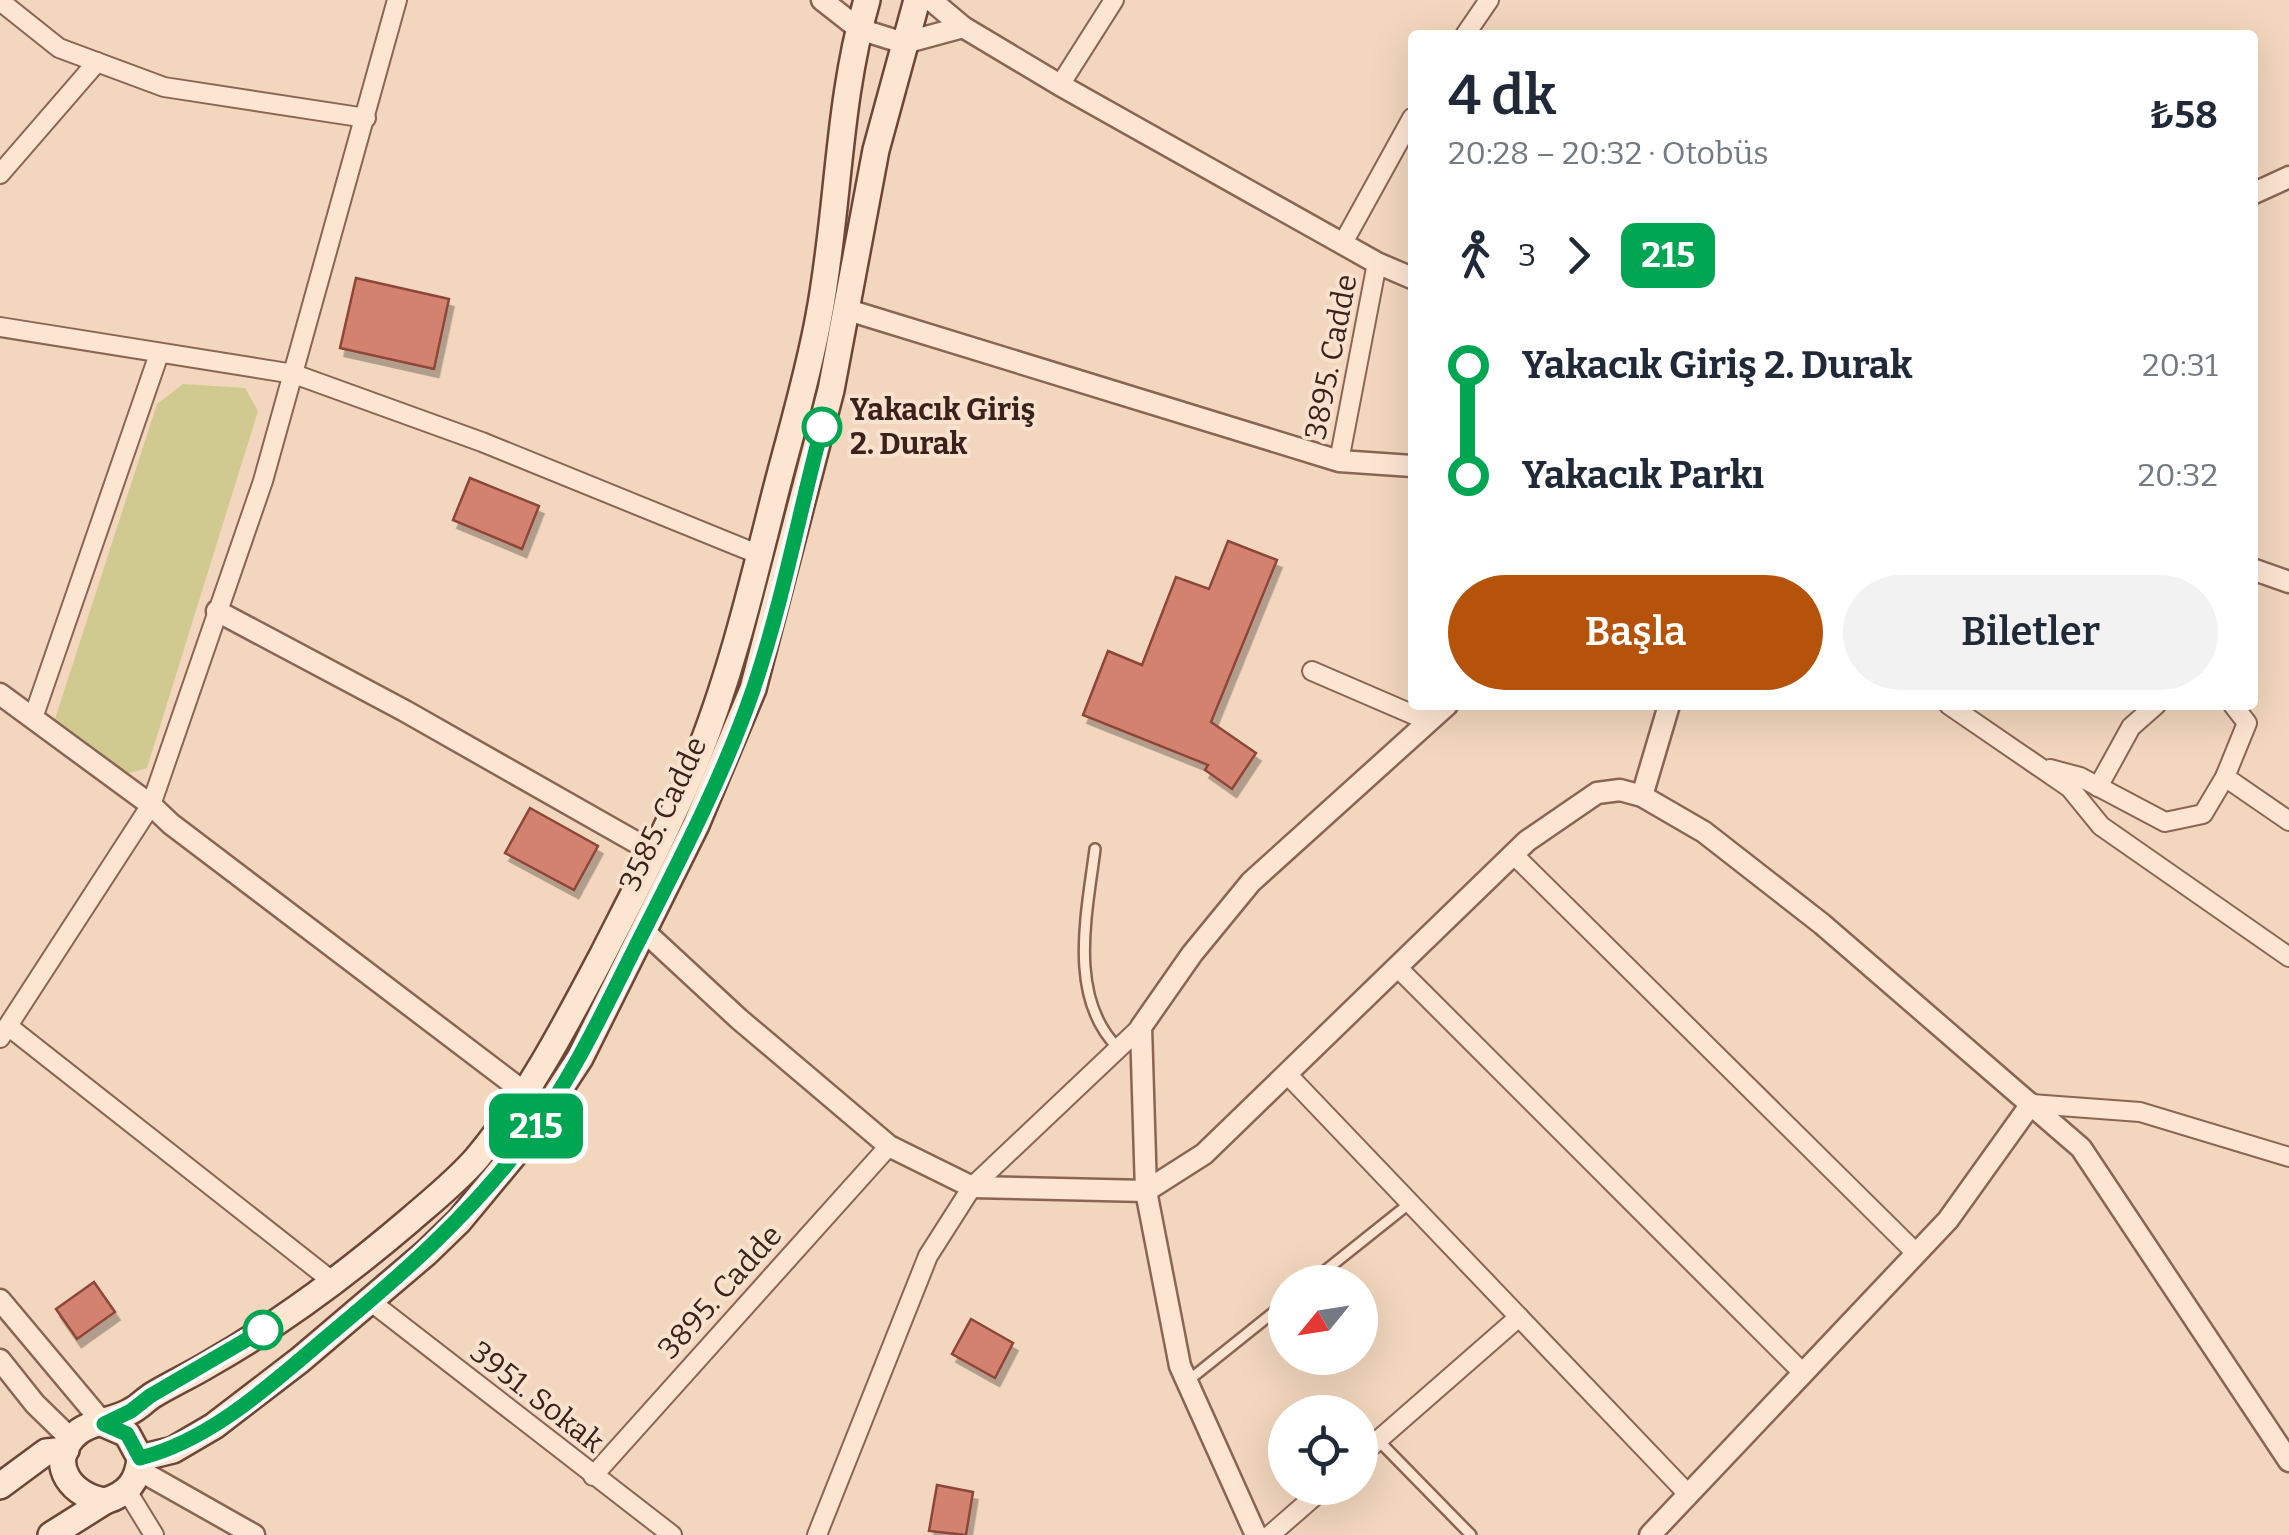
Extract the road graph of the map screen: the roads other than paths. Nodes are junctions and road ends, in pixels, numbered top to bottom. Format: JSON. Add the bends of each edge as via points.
{"nodes":[{"id":1,"x":397,"y":0,"type":"edge"},
{"id":2,"x":822,"y":0,"type":"edge"},
{"id":3,"x":867,"y":0,"type":"edge"},
{"id":4,"x":917,"y":0,"type":"edge"},
{"id":5,"x":931,"y":0,"type":"edge"},
{"id":6,"x":1114,"y":0,"type":"edge"},
{"id":7,"x":1489,"y":0,"type":"edge"},
{"id":8,"x":0,"y":1,"type":"edge"},
{"id":9,"x":963,"y":27,"type":"junction"},
{"id":10,"x":859,"y":29,"type":"junction"},
{"id":11,"x":1468,"y":30,"type":"edge"},
{"id":12,"x":904,"y":43,"type":"junction"},
{"id":13,"x":97,"y":62,"type":"junction"},
{"id":14,"x":1060,"y":85,"type":"junction"},
{"id":15,"x":366,"y":118,"type":"junction"},
{"id":16,"x":1408,"y":125,"type":"edge"},
{"id":17,"x":0,"y":174,"type":"edge"},
{"id":18,"x":2289,"y":178,"type":"edge"},
{"id":19,"x":2258,"y":191,"type":"edge"},
{"id":20,"x":1343,"y":243,"type":"junction"},
{"id":21,"x":1377,"y":263,"type":"junction"},
{"id":22,"x":1408,"y":276,"type":"edge"},
{"id":23,"x":848,"y":310,"type":"junction"},
{"id":24,"x":0,"y":327,"type":"edge"},
{"id":25,"x":159,"y":354,"type":"junction"},
{"id":26,"x":294,"y":374,"type":"junction"},
{"id":27,"x":1339,"y":462,"type":"junction"},
{"id":28,"x":1408,"y":466,"type":"edge"},
{"id":29,"x":760,"y":555,"type":"junction"},
{"id":30,"x":2258,"y":571,"type":"edge"},
{"id":31,"x":2289,"y":582,"type":"edge"},
{"id":32,"x":217,"y":612,"type":"junction"},
{"id":33,"x":1312,"y":671,"type":"dead end"},
{"id":34,"x":0,"y":694,"type":"edge"},
{"id":35,"x":1441,"y":710,"type":"edge"},
{"id":36,"x":1668,"y":710,"type":"edge"},
{"id":37,"x":1955,"y":710,"type":"edge"},
{"id":38,"x":2150,"y":710,"type":"edge"},
{"id":39,"x":2237,"y":710,"type":"edge"},
{"id":40,"x":33,"y":718,"type":"junction"},
{"id":41,"x":1428,"y":722,"type":"junction"},
{"id":42,"x":2035,"y":765,"type":"junction"},
{"id":43,"x":2225,"y":777,"type":"junction"},
{"id":44,"x":2098,"y":787,"type":"junction"},
{"id":45,"x":1642,"y":796,"type":"junction"},
{"id":46,"x":150,"y":805,"type":"junction"},
{"id":47,"x":2289,"y":821,"type":"edge"},
{"id":48,"x":1095,"y":848,"type":"dead end"},
{"id":49,"x":656,"y":853,"type":"junction"},
{"id":50,"x":1513,"y":854,"type":"junction"},
{"id":51,"x":644,"y":931,"type":"junction"},
{"id":52,"x":2289,"y":958,"type":"edge"},
{"id":53,"x":1397,"y":967,"type":"junction"},
{"id":54,"x":1141,"y":1027,"type":"junction"},
{"id":55,"x":4,"y":1032,"type":"edge"},
{"id":56,"x":1118,"y":1048,"type":"junction"},
{"id":57,"x":1287,"y":1074,"type":"junction"},
{"id":58,"x":524,"y":1092,"type":"junction"},
{"id":59,"x":2032,"y":1104,"type":"junction"},
{"id":60,"x":889,"y":1146,"type":"junction"},
{"id":61,"x":2289,"y":1157,"type":"edge"},
{"id":62,"x":972,"y":1187,"type":"junction"},
{"id":63,"x":1146,"y":1190,"type":"junction"},
{"id":64,"x":1410,"y":1203,"type":"junction"},
{"id":65,"x":1916,"y":1253,"type":"junction"},
{"id":66,"x":1332,"y":1265,"type":"edge"},
{"id":67,"x":332,"y":1281,"type":"junction"},
{"id":68,"x":0,"y":1300,"type":"edge"},
{"id":69,"x":370,"y":1301,"type":"junction"},
{"id":70,"x":1268,"y":1317,"type":"edge"},
{"id":71,"x":1518,"y":1317,"type":"junction"},
{"id":72,"x":0,"y":1360,"type":"edge"},
{"id":73,"x":1803,"y":1373,"type":"junction"},
{"id":74,"x":1187,"y":1382,"type":"junction"},
{"id":75,"x":104,"y":1424,"type":"junction"},
{"id":76,"x":1378,"y":1440,"type":"joint"},
{"id":77,"x":68,"y":1444,"type":"junction"},
{"id":78,"x":2289,"y":1461,"type":"edge"},
{"id":79,"x":592,"y":1476,"type":"junction"},
{"id":80,"x":128,"y":1480,"type":"junction"},
{"id":81,"x":0,"y":1486,"type":"edge"},
{"id":82,"x":1688,"y":1494,"type":"junction"},
{"id":83,"x":1304,"y":1505,"type":"edge"},
{"id":84,"x":52,"y":1535,"type":"edge"},
{"id":85,"x":154,"y":1535,"type":"edge"},
{"id":86,"x":254,"y":1535,"type":"edge"},
{"id":87,"x":672,"y":1535,"type":"edge"},
{"id":88,"x":817,"y":1535,"type":"edge"},
{"id":89,"x":1256,"y":1535,"type":"edge"},
{"id":90,"x":1270,"y":1535,"type":"edge"},
{"id":91,"x":1471,"y":1535,"type":"edge"},
{"id":92,"x":1650,"y":1535,"type":"edge"}],
"edges":[{"from":1,"to":15,"type":"street"},
{"from":2,"to":10,"type":"street"},
{"from":3,"to":10,"type":"main road","name":"3585. Cadde"},
{"from":4,"to":12,"type":"main road","name":"3585. Cadde"},
{"from":5,"to":9,"type":"street"},
{"from":6,"to":14,"type":"street"},
{"from":7,"to":11,"type":"street"},
{"from":8,"to":13,"type":"street","via":[[59,48]]},
{"from":9,"to":12,"type":"street"},
{"from":9,"to":14,"type":"street"},
{"from":10,"to":12,"type":"street"},
{"from":10,"to":29,"type":"main road","name":"3585. Cadde","via":[[820,313]]},
{"from":12,"to":23,"type":"main road","name":"3585. Cadde","via":[[876,150]]},
{"from":13,"to":15,"type":"street","via":[[164,87]]},
{"from":13,"to":17,"type":"street"},
{"from":14,"to":20,"type":"street"},
{"from":15,"to":26,"type":"street"},
{"from":16,"to":20,"type":"street","name":"3895. Cadde"},
{"from":18,"to":19,"type":"street"},
{"from":20,"to":21,"type":"street"},
{"from":21,"to":22,"type":"street"},
{"from":21,"to":27,"type":"street","name":"3895. Cadde"},
{"from":23,"to":27,"type":"street"},
{"from":23,"to":51,"type":"main road","name":"3585. Cadde","via":[[753,689]]},
{"from":24,"to":25,"type":"street"},
{"from":25,"to":26,"type":"street"},
{"from":25,"to":40,"type":"street"},
{"from":26,"to":29,"type":"street"},
{"from":26,"to":32,"type":"street"},
{"from":27,"to":28,"type":"street"},
{"from":29,"to":49,"type":"main road","name":"3585. Cadde","via":[[723,687]]},
{"from":30,"to":31,"type":"street"},
{"from":32,"to":46,"type":"street"},
{"from":32,"to":49,"type":"street"},
{"from":33,"to":41,"type":"street"},
{"from":34,"to":40,"type":"street"},
{"from":35,"to":41,"type":"street"},
{"from":36,"to":45,"type":"street"},
{"from":37,"to":42,"type":"street"},
{"from":38,"to":44,"type":"street","via":[[2131,727]]},
{"from":39,"to":43,"type":"street","via":[[2248,723]]},
{"from":40,"to":46,"type":"street"},
{"from":41,"to":54,"type":"street","via":[[1251,882]]},
{"from":42,"to":44,"type":"street"},
{"from":42,"to":52,"type":"street","via":[[2070,788],[2101,826]]},
{"from":43,"to":44,"type":"street","via":[[2203,814],[2165,822]]},
{"from":43,"to":47,"type":"street"},
{"from":45,"to":50,"type":"street","via":[[1597,793]]},
{"from":45,"to":59,"type":"street","via":[[1704,832],[1822,924]]},
{"from":46,"to":55,"type":"street"},
{"from":46,"to":58,"type":"street"},
{"from":48,"to":56,"type":"lane","via":[[1084,944],[1089,995],[1098,1024]]},
{"from":49,"to":58,"type":"main road","name":"3585. Cadde"},
{"from":50,"to":53,"type":"street"},
{"from":50,"to":65,"type":"street"},
{"from":51,"to":60,"type":"street"},
{"from":51,"to":69,"type":"main road","name":"3585. Cadde","via":[[580,1058],[527,1139],[459,1221]]},
{"from":53,"to":57,"type":"street"},
{"from":53,"to":73,"type":"street"},
{"from":54,"to":56,"type":"street"},
{"from":54,"to":63,"type":"street"},
{"from":55,"to":67,"type":"street"},
{"from":56,"to":62,"type":"street"},
{"from":57,"to":63,"type":"street","via":[[1204,1154]]},
{"from":57,"to":64,"type":"street"},
{"from":58,"to":67,"type":"main road","name":"3585. Cadde","via":[[458,1179]]},
{"from":59,"to":61,"type":"street","via":[[2140,1112]]},
{"from":59,"to":65,"type":"street"},
{"from":59,"to":78,"type":"street","via":[[2081,1148]]},
{"from":60,"to":62,"type":"street"},
{"from":60,"to":79,"type":"street","name":"3895. Cadde"},
{"from":62,"to":63,"type":"street"},
{"from":62,"to":88,"type":"street","via":[[928,1256]]},
{"from":63,"to":74,"type":"street"},
{"from":64,"to":66,"type":"lane"},
{"from":64,"to":71,"type":"street"},
{"from":65,"to":73,"type":"street"},
{"from":67,"to":75,"type":"main road","name":"3585. Cadde","via":[[243,1344]]},
{"from":68,"to":75,"type":"street"},
{"from":69,"to":79,"type":"street","name":"3951. Sokak"},
{"from":69,"to":80,"type":"main road","name":"3585. Cadde","via":[[214,1426]]},
{"from":70,"to":74,"type":"lane"},
{"from":71,"to":76,"type":"street"},
{"from":71,"to":82,"type":"street"},
{"from":72,"to":77,"type":"street"},
{"from":73,"to":82,"type":"street"},
{"from":74,"to":89,"type":"street"},
{"from":75,"to":77,"type":"main road","name":"3585. Cadde"},
{"from":75,"to":80,"type":"main road","via":[[127,1434]]},
{"from":76,"to":91,"type":"lane"},
{"from":77,"to":80,"type":"main road","via":[[65,1474],[92,1499]]},
{"from":77,"to":81,"type":"main road","name":"3585. Cadde"},
{"from":79,"to":87,"type":"street","name":"3951. Sokak"},
{"from":80,"to":84,"type":"main road","name":"3585. Cadde"},
{"from":80,"to":85,"type":"street"},
{"from":80,"to":86,"type":"street"},
{"from":82,"to":92,"type":"street"},
{"from":83,"to":90,"type":"street"}]}
